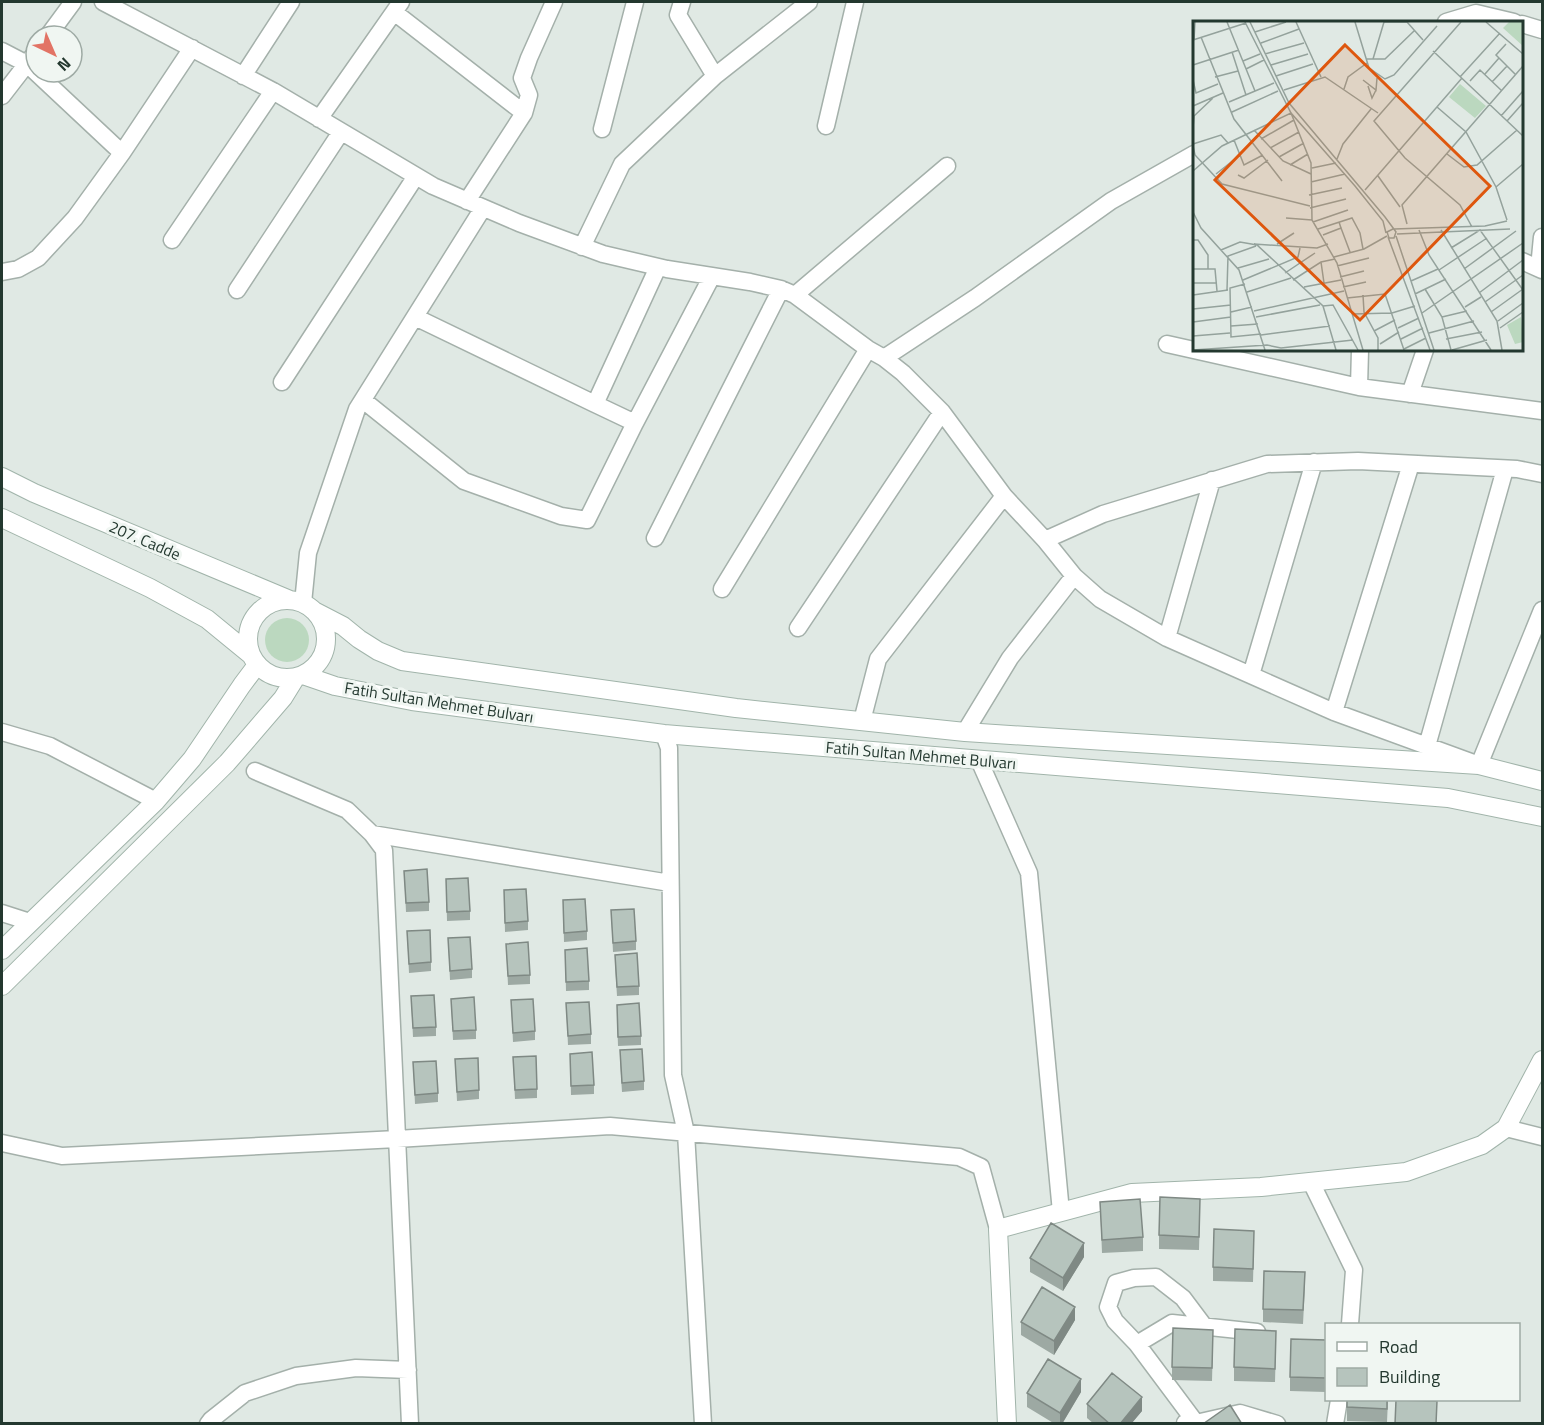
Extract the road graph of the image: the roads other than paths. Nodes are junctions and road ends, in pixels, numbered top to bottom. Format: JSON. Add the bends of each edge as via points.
{"nodes":[{"id":1,"x":73,"y":2,"type":"edge"},
{"id":2,"x":103,"y":2,"type":"edge"},
{"id":3,"x":291,"y":2,"type":"edge"},
{"id":4,"x":554,"y":2,"type":"edge"},
{"id":5,"x":635,"y":2,"type":"edge"},
{"id":6,"x":682,"y":2,"type":"edge"},
{"id":7,"x":809,"y":2,"type":"edge"},
{"id":8,"x":855,"y":2,"type":"edge"},
{"id":9,"x":397,"y":7,"type":"edge"},
{"id":10,"x":1450,"y":21,"type":"edge"},
{"id":11,"x":1509,"y":21,"type":"edge"},
{"id":12,"x":57,"y":24,"type":"edge"},
{"id":13,"x":1523,"y":25,"type":"edge"},
{"id":14,"x":1542,"y":30,"type":"edge"},
{"id":15,"x":192,"y":48,"type":"junction"},
{"id":16,"x":2,"y":51,"type":"edge"},
{"id":17,"x":24,"y":56,"type":"edge"},
{"id":18,"x":24,"y":68,"type":"edge"},
{"id":19,"x":243,"y":76,"type":"junction"},
{"id":20,"x":715,"y":76,"type":"junction"},
{"id":21,"x":57,"y":84,"type":"edge"},
{"id":22,"x":273,"y":91,"type":"junction"},
{"id":23,"x":2,"y":96,"type":"edge"},
{"id":24,"x":524,"y":113,"type":"junction"},
{"id":25,"x":319,"y":119,"type":"junction"},
{"id":26,"x":826,"y":126,"type":"dead end"},
{"id":27,"x":602,"y":129,"type":"dead end"},
{"id":28,"x":341,"y":132,"type":"junction"},
{"id":29,"x":122,"y":153,"type":"junction"},
{"id":30,"x":1193,"y":154,"type":"edge"},
{"id":31,"x":947,"y":166,"type":"dead end"},
{"id":32,"x":416,"y":176,"type":"junction"},
{"id":33,"x":467,"y":201,"type":"junction"},
{"id":34,"x":483,"y":208,"type":"junction"},
{"id":35,"x":1542,"y":237,"type":"edge"},
{"id":36,"x":172,"y":240,"type":"dead end"},
{"id":37,"x":582,"y":247,"type":"junction"},
{"id":38,"x":1523,"y":262,"type":"edge"},
{"id":39,"x":658,"y":267,"type":"junction"},
{"id":40,"x":1541,"y":269,"type":"edge"},
{"id":41,"x":2,"y":272,"type":"edge"},
{"id":42,"x":711,"y":276,"type":"junction"},
{"id":43,"x":237,"y":290,"type":"dead end"},
{"id":44,"x":788,"y":292,"type":"junction"},
{"id":45,"x":415,"y":317,"type":"junction"},
{"id":46,"x":1167,"y":344,"type":"dead end"},
{"id":47,"x":867,"y":349,"type":"junction"},
{"id":48,"x":1193,"y":350,"type":"edge"},
{"id":49,"x":1198,"y":351,"type":"edge"},
{"id":50,"x":1360,"y":351,"type":"edge"},
{"id":51,"x":1425,"y":351,"type":"edge"},
{"id":52,"x":884,"y":358,"type":"junction"},
{"id":53,"x":282,"y":382,"type":"dead end"},
{"id":54,"x":1359,"y":387,"type":"junction"},
{"id":55,"x":1410,"y":393,"type":"junction"},
{"id":56,"x":363,"y":400,"type":"junction"},
{"id":57,"x":595,"y":404,"type":"junction"},
{"id":58,"x":1542,"y":411,"type":"edge"},
{"id":59,"x":942,"y":412,"type":"junction"},
{"id":60,"x":634,"y":423,"type":"junction"},
{"id":61,"x":1314,"y":462,"type":"junction"},
{"id":62,"x":1411,"y":464,"type":"junction"},
{"id":63,"x":1505,"y":469,"type":"junction"},
{"id":64,"x":1542,"y":474,"type":"edge"},
{"id":65,"x":2,"y":477,"type":"edge"},
{"id":66,"x":1212,"y":480,"type":"junction"},
{"id":67,"x":1004,"y":496,"type":"junction"},
{"id":68,"x":2,"y":518,"type":"edge"},
{"id":69,"x":656,"y":538,"type":"dead end"},
{"id":70,"x":1045,"y":540,"type":"junction"},
{"id":71,"x":1074,"y":576,"type":"junction"},
{"id":72,"x":722,"y":589,"type":"dead end"},
{"id":73,"x":303,"y":604,"type":"junction"},
{"id":74,"x":1542,"y":610,"type":"edge"},
{"id":75,"x":798,"y":628,"type":"dead end"},
{"id":76,"x":1167,"y":638,"type":"junction"},
{"id":77,"x":254,"y":660,"type":"junction"},
{"id":78,"x":1251,"y":675,"type":"junction"},
{"id":79,"x":300,"y":676,"type":"junction"},
{"id":80,"x":1334,"y":712,"type":"junction"},
{"id":81,"x":862,"y":721,"type":"junction"},
{"id":82,"x":2,"y":732,"type":"edge"},
{"id":83,"x":965,"y":732,"type":"junction"},
{"id":84,"x":664,"y":734,"type":"junction"},
{"id":85,"x":1427,"y":746,"type":"junction"},
{"id":86,"x":979,"y":760,"type":"junction"},
{"id":87,"x":1479,"y":765,"type":"junction"},
{"id":88,"x":255,"y":771,"type":"dead end"},
{"id":89,"x":1542,"y":781,"type":"edge"},
{"id":90,"x":156,"y":801,"type":"junction"},
{"id":91,"x":1542,"y":817,"type":"edge"},
{"id":92,"x":372,"y":834,"type":"junction"},
{"id":93,"x":670,"y":883,"type":"junction"},
{"id":94,"x":2,"y":913,"type":"edge"},
{"id":95,"x":30,"y":922,"type":"junction"},
{"id":96,"x":2,"y":950,"type":"edge"},
{"id":97,"x":2,"y":986,"type":"edge"},
{"id":98,"x":1542,"y":1060,"type":"edge"},
{"id":99,"x":1506,"y":1128,"type":"junction"},
{"id":100,"x":686,"y":1133,"type":"junction"},
{"id":101,"x":1542,"y":1137,"type":"edge"},
{"id":102,"x":397,"y":1140,"type":"junction"},
{"id":103,"x":2,"y":1143,"type":"edge"},
{"id":104,"x":1311,"y":1182,"type":"junction"},
{"id":105,"x":1062,"y":1212,"type":"junction"},
{"id":106,"x":998,"y":1229,"type":"junction"},
{"id":107,"x":1350,"y":1323,"type":"edge"},
{"id":108,"x":1204,"y":1326,"type":"junction"},
{"id":109,"x":1257,"y":1332,"type":"edge"},
{"id":110,"x":1137,"y":1344,"type":"junction"},
{"id":111,"x":408,"y":1370,"type":"junction"},
{"id":112,"x":1339,"y":1401,"type":"edge"},
{"id":113,"x":1189,"y":1423,"type":"edge"},
{"id":114,"x":208,"y":1424,"type":"edge"},
{"id":115,"x":410,"y":1424,"type":"edge"},
{"id":116,"x":703,"y":1424,"type":"edge"},
{"id":117,"x":1007,"y":1424,"type":"edge"},
{"id":118,"x":1277,"y":1424,"type":"edge"},
{"id":119,"x":1335,"y":1424,"type":"edge"}],
"edges":[{"from":1,"to":12,"type":"street"},
{"from":2,"to":15,"type":"street"},
{"from":3,"to":19,"type":"street"},
{"from":4,"to":24,"type":"street","via":[[522,78],[529,95]]},
{"from":5,"to":27,"type":"street"},
{"from":6,"to":20,"type":"street","via":[[678,15]]},
{"from":7,"to":20,"type":"street"},
{"from":8,"to":26,"type":"street"},
{"from":9,"to":24,"type":"street"},
{"from":9,"to":25,"type":"street"},
{"from":10,"to":11,"type":"street","via":[[1476,14]]},
{"from":13,"to":14,"type":"street"},
{"from":15,"to":19,"type":"street"},
{"from":15,"to":29,"type":"street"},
{"from":16,"to":17,"type":"street"},
{"from":18,"to":23,"type":"street"},
{"from":19,"to":22,"type":"street"},
{"from":20,"to":37,"type":"street","via":[[622,164]]},
{"from":21,"to":29,"type":"street"},
{"from":22,"to":25,"type":"street"},
{"from":22,"to":36,"type":"street"},
{"from":24,"to":33,"type":"street"},
{"from":25,"to":28,"type":"street"},
{"from":28,"to":32,"type":"street"},
{"from":28,"to":43,"type":"street"},
{"from":29,"to":41,"type":"street","via":[[75,218],[38,258],[18,269]]},
{"from":30,"to":52,"type":"street","via":[[1111,201]]},
{"from":31,"to":44,"type":"street"},
{"from":32,"to":33,"type":"street"},
{"from":32,"to":53,"type":"street"},
{"from":33,"to":34,"type":"street"},
{"from":34,"to":37,"type":"street"},
{"from":34,"to":45,"type":"street"},
{"from":35,"to":40,"type":"street"},
{"from":37,"to":39,"type":"street"},
{"from":38,"to":40,"type":"street"},
{"from":39,"to":42,"type":"street"},
{"from":39,"to":57,"type":"street"},
{"from":42,"to":44,"type":"street"},
{"from":42,"to":60,"type":"street"},
{"from":44,"to":47,"type":"street"},
{"from":44,"to":69,"type":"street"},
{"from":45,"to":56,"type":"street"},
{"from":45,"to":57,"type":"street"},
{"from":46,"to":48,"type":"street"},
{"from":47,"to":52,"type":"street"},
{"from":47,"to":72,"type":"street"},
{"from":49,"to":54,"type":"street"},
{"from":50,"to":54,"type":"street"},
{"from":51,"to":55,"type":"street"},
{"from":52,"to":59,"type":"street"},
{"from":54,"to":55,"type":"street"},
{"from":55,"to":58,"type":"street"},
{"from":56,"to":60,"type":"street","via":[[464,481],[561,516],[587,520]]},
{"from":56,"to":73,"type":"street","via":[[308,553]]},
{"from":57,"to":60,"type":"street"},
{"from":59,"to":67,"type":"street"},
{"from":59,"to":75,"type":"street"},
{"from":61,"to":62,"type":"street"},
{"from":61,"to":66,"type":"street","via":[[1268,464]]},
{"from":61,"to":78,"type":"street"},
{"from":62,"to":63,"type":"street"},
{"from":62,"to":80,"type":"street"},
{"from":63,"to":64,"type":"street"},
{"from":63,"to":85,"type":"street"},
{"from":65,"to":73,"type":"main road","name":"207. Cadde"},
{"from":66,"to":70,"type":"street","via":[[1103,514]]},
{"from":66,"to":76,"type":"street"},
{"from":67,"to":70,"type":"street"},
{"from":67,"to":81,"type":"street","via":[[878,659]]},
{"from":68,"to":77,"type":"main road","via":[[207,619]]},
{"from":70,"to":71,"type":"street"},
{"from":71,"to":76,"type":"street","via":[[1100,600]]},
{"from":71,"to":83,"type":"street","via":[[1010,658]]},
{"from":73,"to":77,"type":"main road","via":[[277,601],[255,616],[248,642]]},
{"from":73,"to":79,"type":"main road","via":[[322,621],[326,646],[314,668]]},
{"from":73,"to":81,"type":"main road","name":"Fatih Sultan Mehmet Bulvarı","via":[[378,651],[402,661],[736,708]]},
{"from":74,"to":87,"type":"street"},
{"from":76,"to":78,"type":"street"},
{"from":77,"to":79,"type":"main road","via":[[269,674],[282,678]]},
{"from":77,"to":90,"type":"main road","via":[[242,685],[192,759]]},
{"from":78,"to":80,"type":"street"},
{"from":79,"to":84,"type":"main road","name":"Fatih Sultan Mehmet Bulvarı","via":[[412,701]]},
{"from":79,"to":97,"type":"main road","via":[[227,762]]},
{"from":80,"to":85,"type":"street"},
{"from":81,"to":83,"type":"main road","name":"Fatih Sultan Mehmet Bulvarı"},
{"from":82,"to":90,"type":"street","via":[[50,746]]},
{"from":83,"to":87,"type":"main road","name":"Fatih Sultan Mehmet Bulvarı"},
{"from":84,"to":86,"type":"main road","name":"Fatih Sultan Mehmet Bulvarı"},
{"from":84,"to":93,"type":"street","via":[[669,748]]},
{"from":85,"to":87,"type":"street"},
{"from":86,"to":91,"type":"main road","name":"Fatih Sultan Mehmet Bulvarı","via":[[1448,798]]},
{"from":86,"to":105,"type":"street","via":[[1029,873]]},
{"from":87,"to":89,"type":"main road","name":"Fatih Sultan Mehmet Bulvarı"},
{"from":88,"to":92,"type":"street","via":[[347,810]]},
{"from":90,"to":95,"type":"main road"},
{"from":92,"to":93,"type":"street"},
{"from":92,"to":102,"type":"street","via":[[384,850]]},
{"from":93,"to":100,"type":"street","via":[[673,1075]]},
{"from":94,"to":95,"type":"street"},
{"from":95,"to":96,"type":"main road"},
{"from":98,"to":99,"type":"main road"},
{"from":99,"to":101,"type":"street"},
{"from":99,"to":104,"type":"main road","via":[[1482,1144],[1406,1172]]},
{"from":100,"to":102,"type":"street","via":[[610,1126]]},
{"from":100,"to":106,"type":"street","via":[[959,1157],[981,1167]]},
{"from":100,"to":116,"type":"street"},
{"from":102,"to":103,"type":"street","via":[[62,1156]]},
{"from":102,"to":111,"type":"street"},
{"from":104,"to":105,"type":"main road","via":[[1132,1193]]},
{"from":104,"to":107,"type":"street","via":[[1354,1270]]},
{"from":105,"to":106,"type":"main road"},
{"from":106,"to":117,"type":"main road"},
{"from":108,"to":109,"type":"street"},
{"from":108,"to":110,"type":"street","via":[[1172,1323]]},
{"from":108,"to":110,"type":"street","via":[[1183,1298],[1156,1277],[1134,1278],[1116,1283],[1108,1306],[1115,1321]]},
{"from":110,"to":113,"type":"street"},
{"from":111,"to":114,"type":"street","via":[[356,1368],[296,1376],[245,1393]]},
{"from":111,"to":115,"type":"street"},
{"from":112,"to":119,"type":"street"},
{"from":113,"to":118,"type":"street","via":[[1240,1413]]}]}
